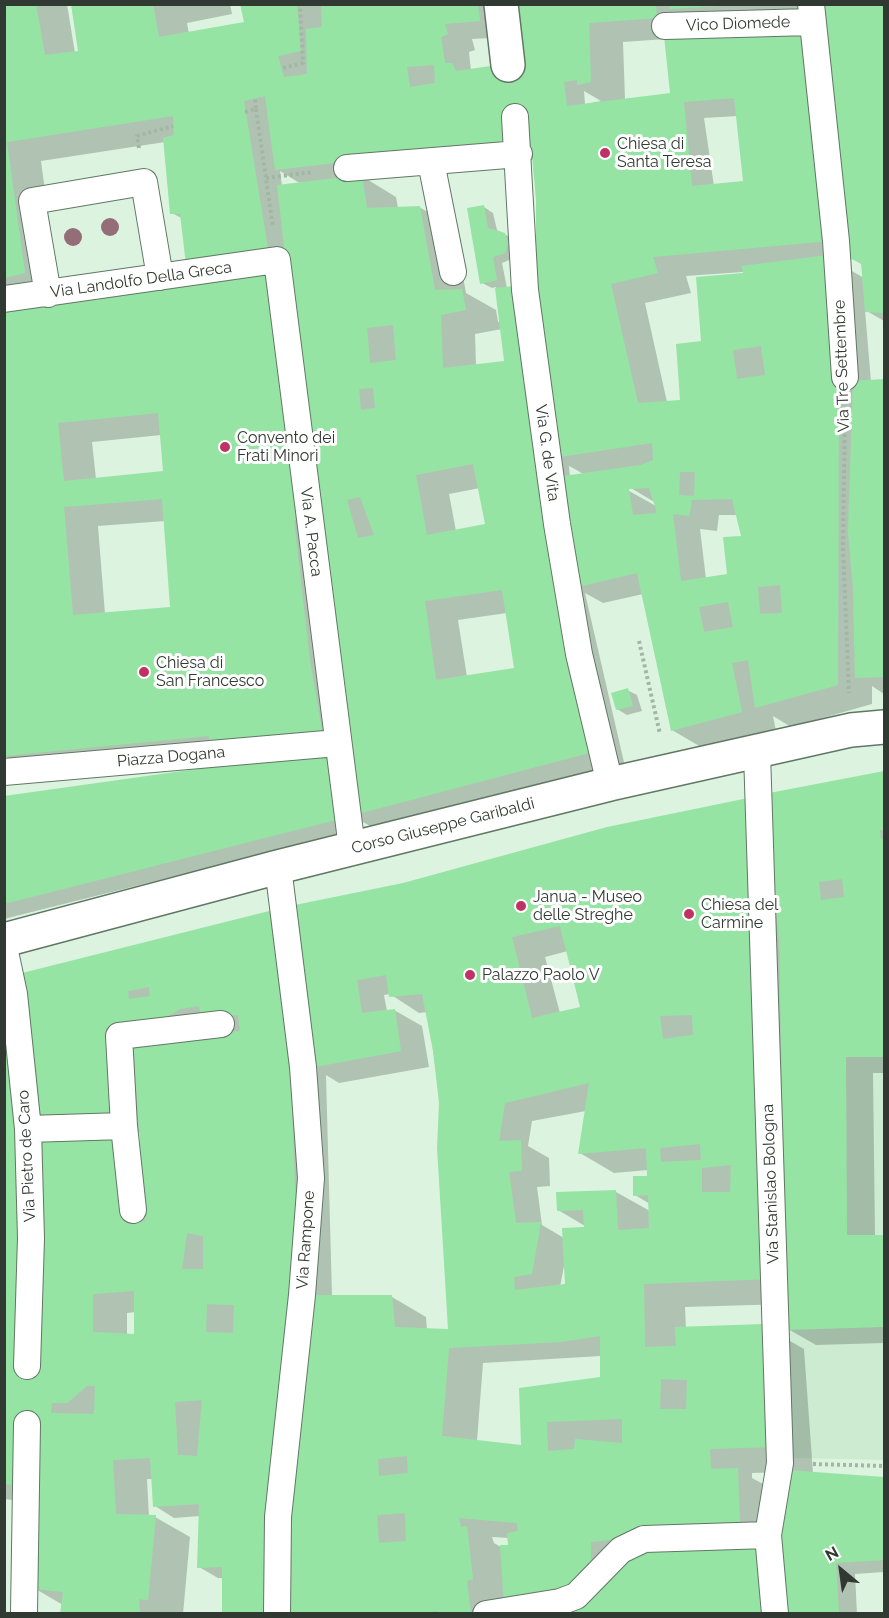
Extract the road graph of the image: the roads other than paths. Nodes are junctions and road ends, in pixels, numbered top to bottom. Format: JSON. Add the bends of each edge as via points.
{"nodes":[{"id":1,"x":501,"y":4,"type":"edge"},
{"id":2,"x":811,"y":13,"type":"edge"},
{"id":3,"x":665,"y":26,"type":"dead end"},
{"id":4,"x":508,"y":65,"type":"dead end"},
{"id":5,"x":515,"y":117,"type":"dead end"},
{"id":6,"x":519,"y":154,"type":"junction"},
{"id":7,"x":431,"y":162,"type":"junction"},
{"id":8,"x":347,"y":168,"type":"road end"},
{"id":9,"x":277,"y":260,"type":"joint"},
{"id":10,"x":453,"y":272,"type":"dead end"},
{"id":11,"x":160,"y":277,"type":"junction"},
{"id":12,"x":48,"y":294,"type":"junction"},
{"id":13,"x":4,"y":299,"type":"edge"},
{"id":14,"x":845,"y":377,"type":"road end"},
{"id":15,"x":885,"y":727,"type":"edge"},
{"id":16,"x":337,"y":743,"type":"junction"},
{"id":17,"x":757,"y":753,"type":"junction"},
{"id":18,"x":4,"y":772,"type":"edge"},
{"id":19,"x":610,"y":784,"type":"junction"},
{"id":20,"x":352,"y":848,"type":"junction"},
{"id":21,"x":279,"y":867,"type":"junction"},
{"id":22,"x":4,"y":940,"type":"edge"},
{"id":23,"x":4,"y":947,"type":"edge"},
{"id":24,"x":220,"y":1024,"type":"dead end"},
{"id":25,"x":124,"y":1126,"type":"junction"},
{"id":26,"x":28,"y":1129,"type":"junction"},
{"id":27,"x":133,"y":1210,"type":"dead end"},
{"id":28,"x":27,"y":1366,"type":"dead end"},
{"id":29,"x":27,"y":1424,"type":"dead end"},
{"id":30,"x":768,"y":1535,"type":"junction"},
{"id":31,"x":17,"y":1612,"type":"edge"},
{"id":32,"x":278,"y":1614,"type":"edge"},
{"id":33,"x":486,"y":1614,"type":"edge"},
{"id":34,"x":775,"y":1614,"type":"edge"}],
"edges":[{"from":1,"to":4,"type":"street"},
{"from":2,"to":3,"type":"lane","name":"Vico Diomede"},
{"from":2,"to":14,"type":"lane","name":"Via Tre Settembre","via":[[836,241]]},
{"from":5,"to":6,"type":"lane","name":"Via G. de Vita"},
{"from":6,"to":7,"type":"lane"},
{"from":6,"to":19,"type":"lane","name":"Via G. de Vita","via":[[525,290],[557,524],[579,654]]},
{"from":7,"to":8,"type":"lane"},
{"from":7,"to":10,"type":"lane"},
{"from":9,"to":11,"type":"lane","name":"Via Landolfo Della Greca"},
{"from":9,"to":16,"type":"lane","name":"Via A. Pacca"},
{"from":11,"to":12,"type":"lane","name":"Via Landolfo Della Greca"},
{"from":11,"to":12,"type":"lane","via":[[144,182],[32,201]]},
{"from":12,"to":13,"type":"lane","name":"Via Landolfo Della Greca"},
{"from":15,"to":17,"type":"street","name":"Corso Giuseppe Garibaldi","via":[[851,730]]},
{"from":16,"to":18,"type":"lane","name":"Piazza Dogana"},
{"from":16,"to":20,"type":"lane","name":"Via A. Pacca"},
{"from":17,"to":19,"type":"street","name":"Corso Giuseppe Garibaldi"},
{"from":17,"to":30,"type":"lane","name":"Via Stanislao Bologna","via":[[780,1463]]},
{"from":19,"to":20,"type":"street","name":"Corso Giuseppe Garibaldi"},
{"from":20,"to":21,"type":"street","name":"Corso Giuseppe Garibaldi"},
{"from":21,"to":22,"type":"street","name":"Corso Giuseppe Garibaldi"},
{"from":21,"to":32,"type":"lane","name":"Via Rampone","via":[[303,1067],[311,1178],[278,1517]]},
{"from":23,"to":26,"type":"lane","name":"Via Pietro de Caro","via":[[14,994]]},
{"from":24,"to":25,"type":"lane","via":[[119,1036]]},
{"from":25,"to":26,"type":"lane"},
{"from":25,"to":27,"type":"lane"},
{"from":26,"to":28,"type":"lane","name":"Via Pietro de Caro","via":[[31,1238]]},
{"from":29,"to":31,"type":"lane"},
{"from":30,"to":33,"type":"lane","via":[[644,1539],[621,1550],[576,1596]]},
{"from":30,"to":34,"type":"lane","name":"Via Stanislao Bologna"}]}
